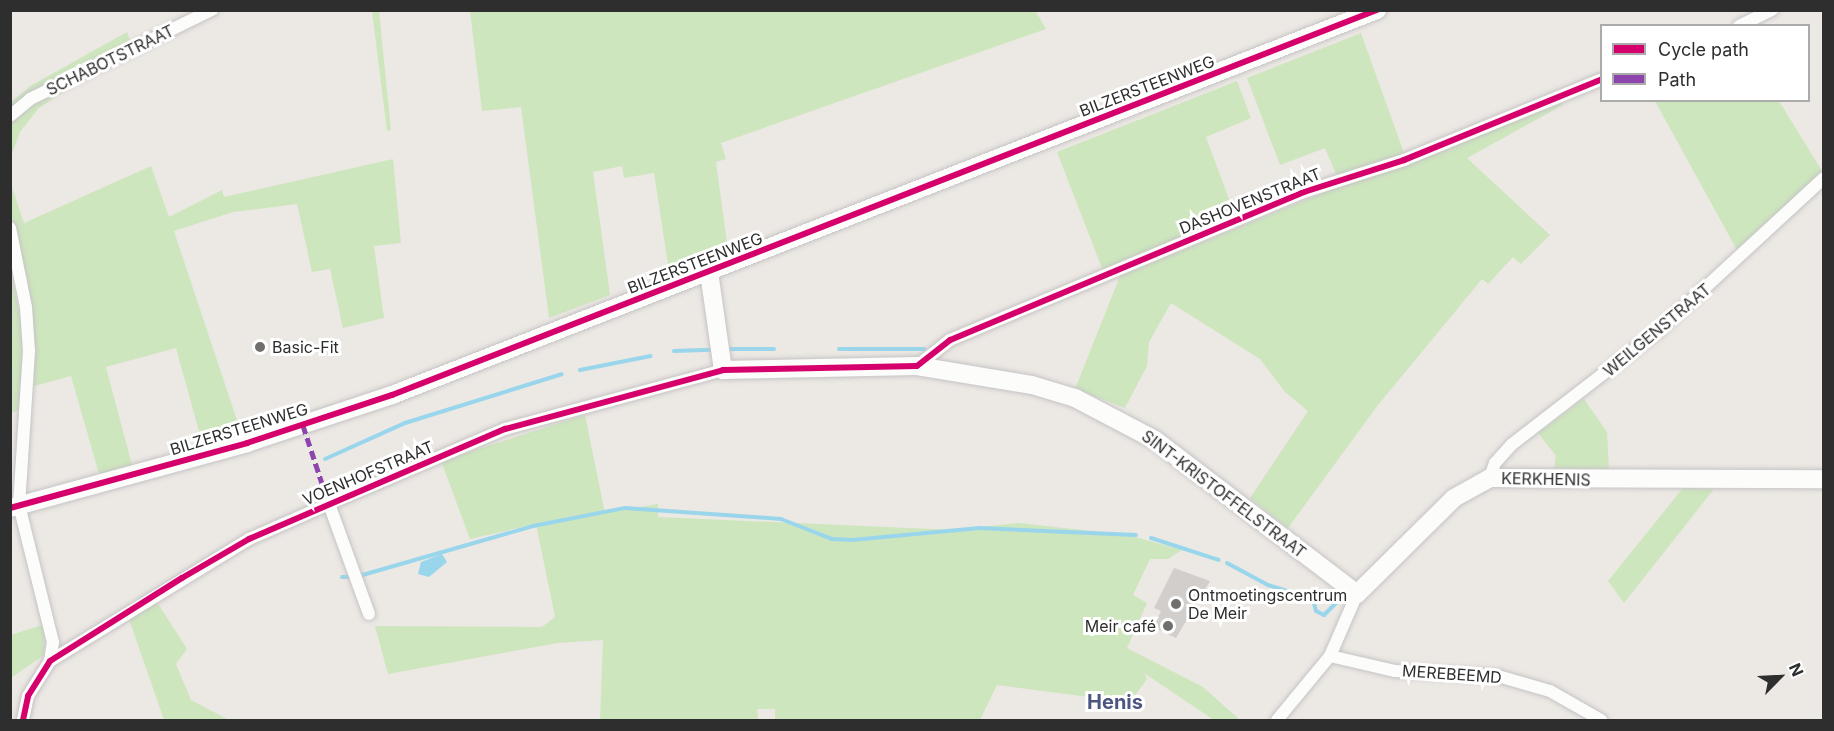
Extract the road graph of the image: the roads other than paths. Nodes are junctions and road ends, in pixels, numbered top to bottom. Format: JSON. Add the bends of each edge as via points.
{"nodes":[{"id":1,"x":212,"y":10,"type":"edge"},
{"id":2,"x":1377,"y":10,"type":"edge"},
{"id":3,"x":1772,"y":10,"type":"edge"},
{"id":4,"x":1743,"y":24,"type":"edge"},
{"id":5,"x":1600,"y":80,"type":"edge"},
{"id":6,"x":10,"y":116,"type":"edge"},
{"id":7,"x":1824,"y":178,"type":"edge"},
{"id":8,"x":10,"y":228,"type":"edge"},
{"id":9,"x":709,"y":272,"type":"junction"},
{"id":10,"x":917,"y":366,"type":"junction"},
{"id":11,"x":723,"y":370,"type":"junction"},
{"id":12,"x":1490,"y":478,"type":"junction"},
{"id":13,"x":1824,"y":479,"type":"edge"},
{"id":14,"x":329,"y":504,"type":"junction"},
{"id":15,"x":15,"y":506,"type":"edge"},
{"id":16,"x":1357,"y":594,"type":"junction"},
{"id":17,"x":369,"y":614,"type":"dead end"},
{"id":18,"x":1330,"y":656,"type":"junction"},
{"id":19,"x":50,"y":661,"type":"junction"},
{"id":20,"x":23,"y":720,"type":"edge"},
{"id":21,"x":1277,"y":720,"type":"edge"},
{"id":22,"x":1601,"y":720,"type":"edge"}],
"edges":[{"from":1,"to":6,"type":"street","name":"SCHABOTSTRAAT","via":[[30,99]]},
{"from":2,"to":9,"type":"main road","name":"BILZERSTEENWEG"},
{"from":3,"to":4,"type":"street"},
{"from":5,"to":10,"type":"street","name":"DASHOVENSTRAAT","via":[[1404,160],[1304,192],[961,335]]},
{"from":7,"to":12,"type":"street","name":"WEILGENSTRAAT","via":[[1657,332],[1511,446],[1495,464]]},
{"from":8,"to":15,"type":"street","via":[[26,307],[28,351]]},
{"from":9,"to":11,"type":"main road"},
{"from":9,"to":15,"type":"main road","name":"BILZERSTEENWEG","via":[[303,425]]},
{"from":10,"to":11,"type":"main road","name":"SINT-KRISTOFFELSTRAAT"},
{"from":10,"to":16,"type":"main road","name":"SINT-KRISTOFFELSTRAAT","via":[[1032,385],[1117,417],[1196,469]]},
{"from":11,"to":14,"type":"street","name":"VOENHOFSTRAAT","via":[[505,429]]},
{"from":12,"to":13,"type":"main road","name":"KERKHENIS"},
{"from":12,"to":16,"type":"main road","name":"KERKHENIS","via":[[1454,498]]},
{"from":14,"to":17,"type":"street"},
{"from":14,"to":19,"type":"street","name":"VOENHOFSTRAAT","via":[[249,539]]},
{"from":15,"to":19,"type":"street","via":[[53,642]]},
{"from":16,"to":18,"type":"street","name":"KERKHENIS"},
{"from":18,"to":21,"type":"street","name":"KERKHENIS"},
{"from":18,"to":22,"type":"street","name":"MEREBEEMD","via":[[1395,671],[1498,676],[1550,691]]},
{"from":19,"to":20,"type":"street","via":[[28,696]]}]}
